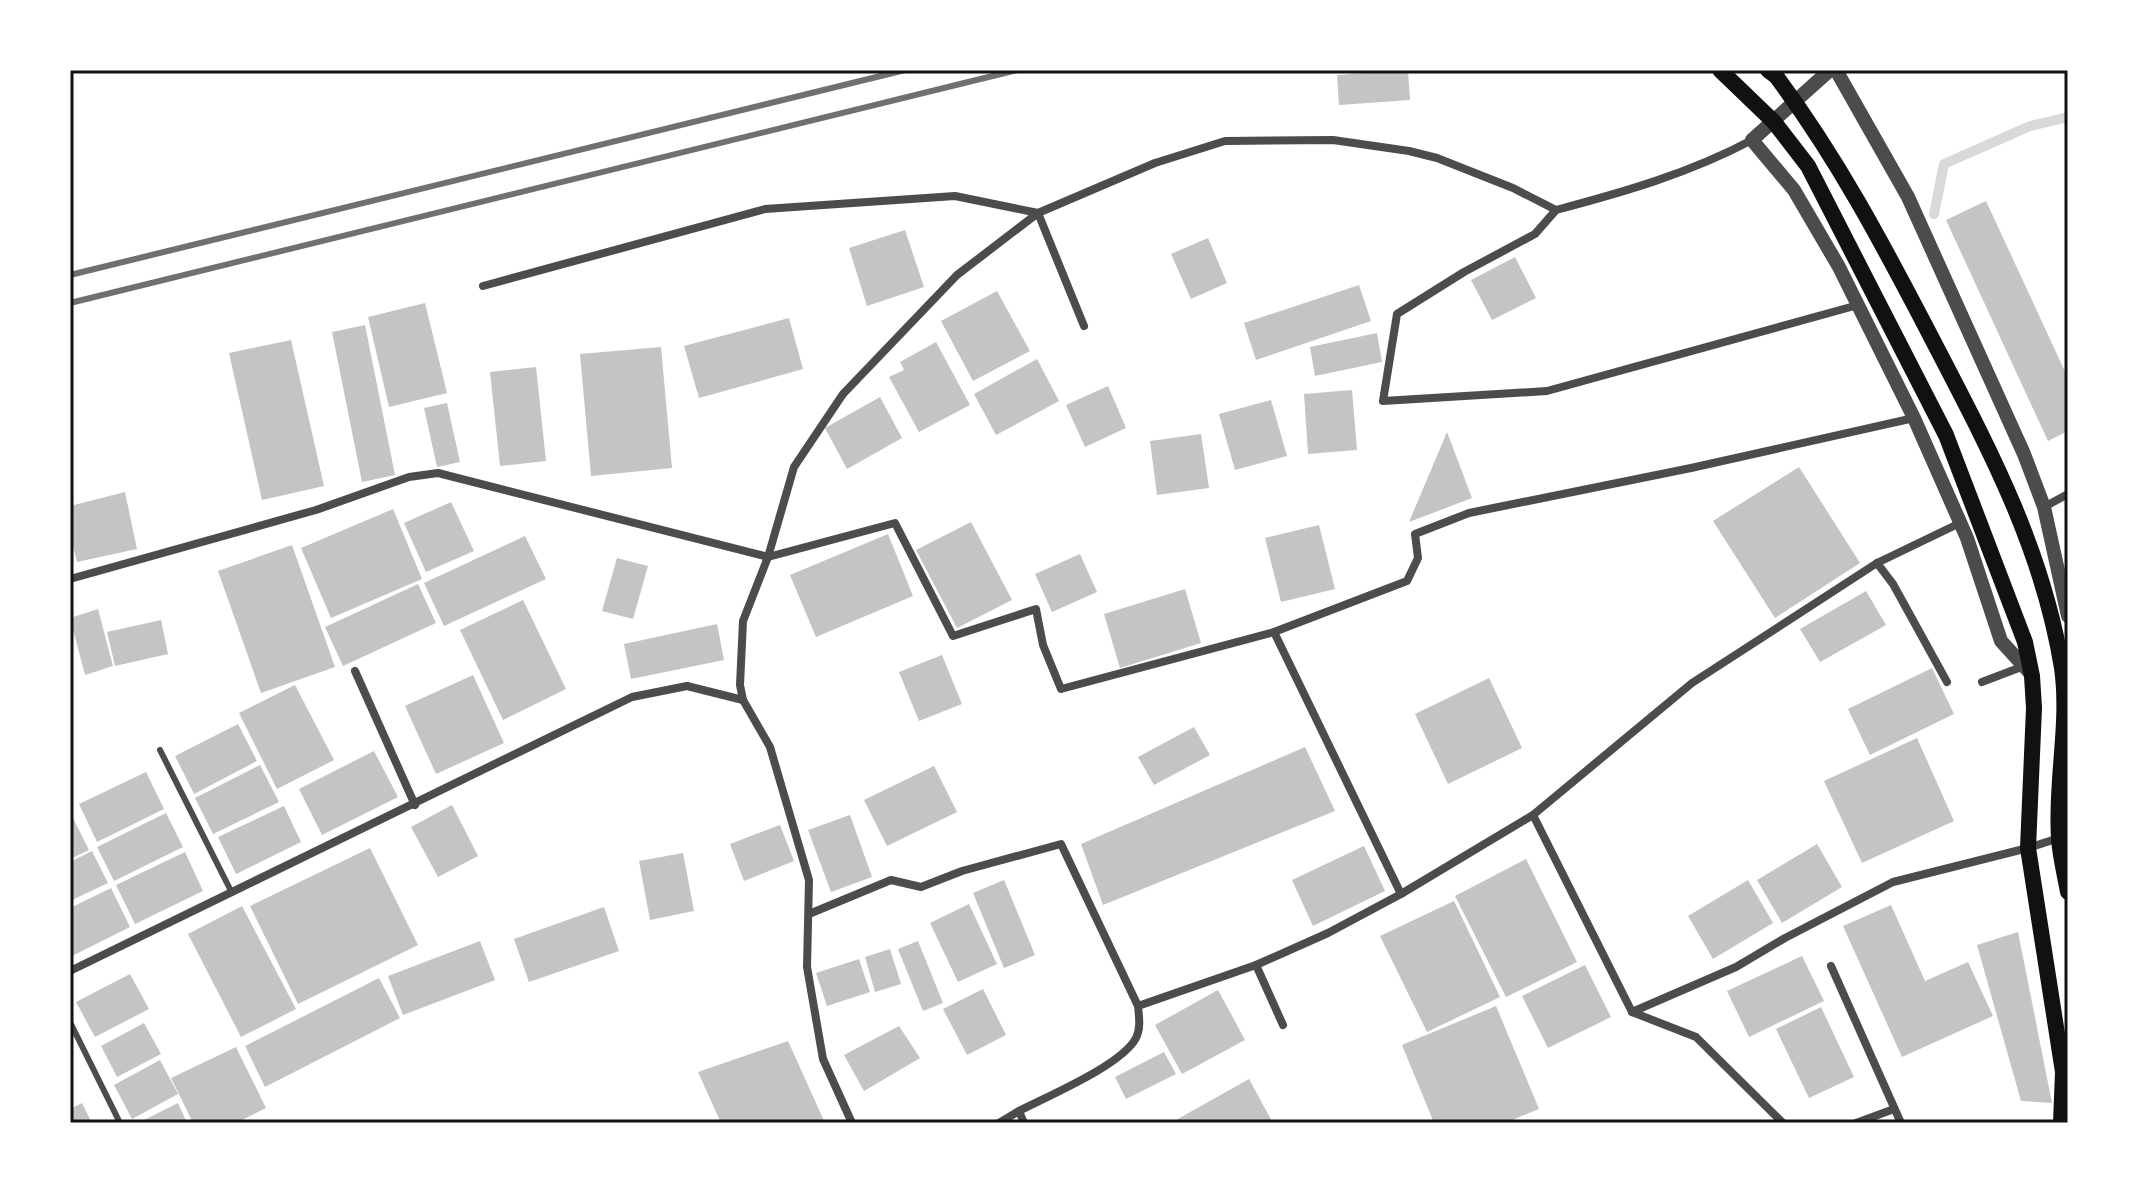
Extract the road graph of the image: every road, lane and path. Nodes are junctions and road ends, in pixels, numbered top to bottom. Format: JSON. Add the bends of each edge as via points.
{"nodes":[{"id":1,"x":1720,"y":70,"type":"edge"},
{"id":2,"x":1768,"y":70,"type":"edge"},
{"id":3,"x":1833,"y":70,"type":"edge"},
{"id":4,"x":1752,"y":140,"type":"junction"},
{"id":5,"x":1556,"y":210,"type":"junction"},
{"id":6,"x":1038,"y":213,"type":"junction"},
{"id":7,"x":483,"y":286,"type":"dead end"},
{"id":8,"x":1858,"y":305,"type":"junction"},
{"id":9,"x":1084,"y":326,"type":"dead end"},
{"id":10,"x":1914,"y":418,"type":"junction"},
{"id":11,"x":2068,"y":494,"type":"edge"},
{"id":12,"x":2044,"y":507,"type":"junction"},
{"id":13,"x":1960,"y":523,"type":"junction"},
{"id":14,"x":768,"y":557,"type":"junction"},
{"id":15,"x":1877,"y":563,"type":"junction"},
{"id":16,"x":70,"y":579,"type":"edge"},
{"id":17,"x":2068,"y":616,"type":"edge"},
{"id":18,"x":1274,"y":632,"type":"junction"},
{"id":19,"x":2063,"y":659,"type":"edge"},
{"id":20,"x":2028,"y":666,"type":"junction"},
{"id":21,"x":355,"y":671,"type":"dead end"},
{"id":22,"x":1947,"y":682,"type":"dead end"},
{"id":23,"x":1982,"y":682,"type":"dead end"},
{"id":24,"x":2066,"y":696,"type":"edge"},
{"id":25,"x":743,"y":700,"type":"junction"},
{"id":26,"x":160,"y":750,"type":"dead end"},
{"id":27,"x":415,"y":805,"type":"junction"},
{"id":28,"x":1533,"y":815,"type":"junction"},
{"id":29,"x":2064,"y":836,"type":"edge"},
{"id":30,"x":2028,"y":848,"type":"junction"},
{"id":31,"x":2068,"y":892,"type":"edge"},
{"id":32,"x":232,"y":893,"type":"junction"},
{"id":33,"x":1401,"y":894,"type":"junction"},
{"id":34,"x":809,"y":914,"type":"junction"},
{"id":35,"x":1256,"y":965,"type":"junction"},
{"id":36,"x":1831,"y":966,"type":"dead end"},
{"id":37,"x":70,"y":971,"type":"edge"},
{"id":38,"x":1138,"y":1006,"type":"junction"},
{"id":39,"x":1632,"y":1012,"type":"junction"},
{"id":40,"x":70,"y":1022,"type":"edge"},
{"id":41,"x":1283,"y":1025,"type":"dead end"},
{"id":42,"x":1894,"y":1109,"type":"junction"},
{"id":43,"x":1019,"y":1111,"type":"junction"},
{"id":44,"x":120,"y":1123,"type":"edge"},
{"id":45,"x":852,"y":1123,"type":"edge"},
{"id":46,"x":999,"y":1123,"type":"edge"},
{"id":47,"x":1024,"y":1123,"type":"edge"},
{"id":48,"x":1783,"y":1123,"type":"edge"},
{"id":49,"x":1856,"y":1123,"type":"edge"},
{"id":50,"x":1901,"y":1123,"type":"edge"},
{"id":51,"x":2061,"y":1123,"type":"edge"}],
"edges":[{"from":1,"to":20,"type":"main road","via":[[1774,122],[1808,166],[1946,435]]},
{"from":2,"to":19,"type":"main road","via":[[1815,128],[1860,202],[1991,449],[2023,524]]},
{"from":3,"to":4,"type":"street"},
{"from":3,"to":12,"type":"street","via":[[1908,197]]},
{"from":4,"to":5,"type":"street","via":[[1713,161],[1635,189]]},
{"from":4,"to":8,"type":"street","via":[[1794,190]]},
{"from":5,"to":6,"type":"street","via":[[1437,158],[1333,140],[1225,141],[1155,163]]},
{"from":5,"to":8,"type":"street","via":[[1535,234],[1397,314],[1383,401],[1547,391]]},
{"from":6,"to":7,"type":"street","via":[[955,196],[765,209]]},
{"from":6,"to":9,"type":"street"},
{"from":6,"to":14,"type":"street","via":[[957,275],[843,394],[794,467]]},
{"from":8,"to":10,"type":"street"},
{"from":10,"to":13,"type":"street"},
{"from":10,"to":18,"type":"street","via":[[1469,513],[1415,534],[1418,558],[1407,581]]},
{"from":11,"to":12,"type":"street"},
{"from":12,"to":17,"type":"street"},
{"from":13,"to":15,"type":"street"},
{"from":13,"to":20,"type":"street","via":[[2001,641]]},
{"from":14,"to":16,"type":"street","via":[[438,473],[409,477],[316,510]]},
{"from":14,"to":18,"type":"street","via":[[895,523],[953,636],[1036,609],[1043,645],[1061,689]]},
{"from":14,"to":25,"type":"street","via":[[743,621]]},
{"from":15,"to":22,"type":"street"},
{"from":15,"to":28,"type":"street","via":[[1692,683]]},
{"from":18,"to":33,"type":"street"},
{"from":19,"to":24,"type":"main road"},
{"from":20,"to":23,"type":"street"},
{"from":20,"to":30,"type":"main road","via":[[2034,708]]},
{"from":21,"to":27,"type":"street"},
{"from":24,"to":29,"type":"main road"},
{"from":25,"to":27,"type":"street","via":[[687,686],[632,697]]},
{"from":25,"to":34,"type":"street","via":[[770,747],[809,880]]},
{"from":26,"to":32,"type":"lane"},
{"from":27,"to":32,"type":"street"},
{"from":28,"to":33,"type":"street"},
{"from":28,"to":39,"type":"street"},
{"from":29,"to":30,"type":"street"},
{"from":29,"to":31,"type":"main road"},
{"from":30,"to":39,"type":"street","via":[[1893,882],[1736,967]]},
{"from":30,"to":51,"type":"main road","via":[[2063,1072]]},
{"from":32,"to":37,"type":"street"},
{"from":33,"to":35,"type":"street"},
{"from":34,"to":38,"type":"street","via":[[891,880],[921,887],[1061,844]]},
{"from":34,"to":45,"type":"street","via":[[807,967],[823,1059]]},
{"from":35,"to":38,"type":"street"},
{"from":35,"to":41,"type":"street"},
{"from":36,"to":42,"type":"street"},
{"from":38,"to":43,"type":"street","via":[[1135,1038],[1121,1057]]},
{"from":39,"to":48,"type":"street","via":[[1696,1037]]},
{"from":40,"to":44,"type":"lane"},
{"from":42,"to":49,"type":"street"},
{"from":42,"to":50,"type":"street"},
{"from":43,"to":46,"type":"street"},
{"from":43,"to":47,"type":"street"}]}
